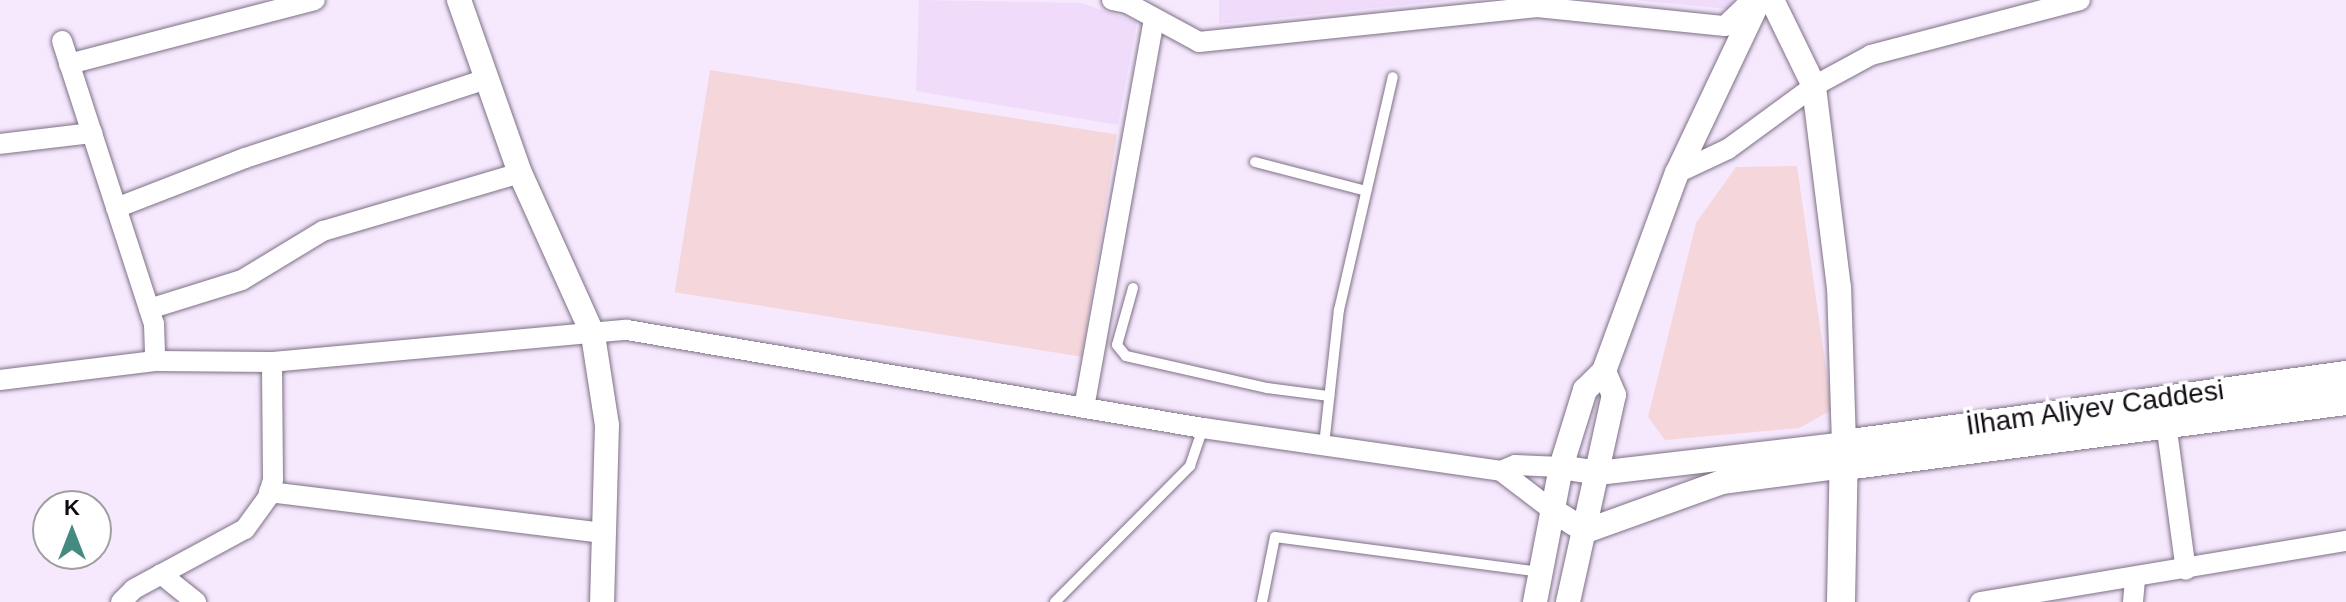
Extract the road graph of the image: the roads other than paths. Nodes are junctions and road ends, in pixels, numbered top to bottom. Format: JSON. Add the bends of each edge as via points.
{"nodes":[{"id":1,"x":315,"y":0,"type":"edge"},
{"id":2,"x":459,"y":0,"type":"edge"},
{"id":3,"x":1112,"y":0,"type":"edge"},
{"id":4,"x":1752,"y":0,"type":"edge"},
{"id":5,"x":1759,"y":0,"type":"edge"},
{"id":6,"x":1772,"y":0,"type":"edge"},
{"id":7,"x":2080,"y":0,"type":"edge"},
{"id":8,"x":1154,"y":20,"type":"junction"},
{"id":9,"x":62,"y":41,"type":"dead end"},
{"id":10,"x":69,"y":64,"type":"junction"},
{"id":11,"x":1393,"y":77,"type":"dead end"},
{"id":12,"x":486,"y":79,"type":"junction"},
{"id":13,"x":1814,"y":86,"type":"junction"},
{"id":14,"x":92,"y":133,"type":"junction"},
{"id":15,"x":0,"y":144,"type":"edge"},
{"id":16,"x":1255,"y":162,"type":"dead end"},
{"id":17,"x":520,"y":173,"type":"junction"},
{"id":18,"x":1677,"y":173,"type":"junction"},
{"id":19,"x":1366,"y":191,"type":"junction"},
{"id":20,"x":116,"y":208,"type":"junction"},
{"id":21,"x":1133,"y":288,"type":"dead end"},
{"id":22,"x":149,"y":309,"type":"junction"},
{"id":23,"x":593,"y":335,"type":"junction"},
{"id":24,"x":155,"y":361,"type":"junction"},
{"id":25,"x":272,"y":362,"type":"junction"},
{"id":26,"x":1604,"y":371,"type":"junction"},
{"id":27,"x":2346,"y":375,"type":"edge"},
{"id":28,"x":0,"y":380,"type":"edge"},
{"id":29,"x":1329,"y":396,"type":"junction"},
{"id":30,"x":2346,"y":401,"type":"edge"},
{"id":31,"x":1084,"y":408,"type":"junction"},
{"id":32,"x":2166,"y":423,"type":"junction"},
{"id":33,"x":1203,"y":428,"type":"junction"},
{"id":34,"x":1324,"y":445,"type":"junction"},
{"id":35,"x":1845,"y":455,"type":"junction"},
{"id":36,"x":1561,"y":467,"type":"junction"},
{"id":37,"x":1501,"y":471,"type":"junction"},
{"id":38,"x":1598,"y":473,"type":"junction"},
{"id":39,"x":269,"y":492,"type":"junction"},
{"id":40,"x":1552,"y":510,"type":"junction"},
{"id":41,"x":1586,"y":531,"type":"junction"},
{"id":42,"x":603,"y":533,"type":"junction"},
{"id":43,"x":2346,"y":541,"type":"edge"},
{"id":44,"x":2186,"y":570,"type":"junction"},
{"id":45,"x":1540,"y":572,"type":"junction"},
{"id":46,"x":161,"y":574,"type":"junction"},
{"id":47,"x":2135,"y":578,"type":"junction"},
{"id":48,"x":121,"y":602,"type":"edge"},
{"id":49,"x":196,"y":602,"type":"edge"},
{"id":50,"x":602,"y":602,"type":"edge"},
{"id":51,"x":1055,"y":602,"type":"edge"},
{"id":52,"x":1262,"y":602,"type":"edge"},
{"id":53,"x":1535,"y":602,"type":"edge"},
{"id":54,"x":1568,"y":602,"type":"edge"},
{"id":55,"x":1841,"y":602,"type":"edge"},
{"id":56,"x":1980,"y":602,"type":"edge"},
{"id":57,"x":2133,"y":602,"type":"edge"}],
"edges":[{"from":1,"to":10,"type":"street"},
{"from":2,"to":12,"type":"street"},
{"from":3,"to":8,"type":"street"},
{"from":4,"to":8,"type":"street","via":[[1725,26],[1537,7],[1199,42]]},
{"from":5,"to":18,"type":"street"},
{"from":6,"to":13,"type":"street"},
{"from":7,"to":13,"type":"street","via":[[1871,55]]},
{"from":8,"to":31,"type":"street"},
{"from":9,"to":10,"type":"street"},
{"from":10,"to":14,"type":"street"},
{"from":11,"to":19,"type":"lane"},
{"from":12,"to":17,"type":"street"},
{"from":12,"to":20,"type":"street"},
{"from":13,"to":18,"type":"street","via":[[1728,149]]},
{"from":13,"to":35,"type":"street","via":[[1839,288]]},
{"from":14,"to":15,"type":"street"},
{"from":14,"to":20,"type":"street"},
{"from":16,"to":19,"type":"lane"},
{"from":17,"to":22,"type":"street","via":[[323,231],[242,280]]},
{"from":17,"to":23,"type":"street"},
{"from":18,"to":26,"type":"street"},
{"from":19,"to":29,"type":"lane","via":[[1339,310]]},
{"from":20,"to":22,"type":"street"},
{"from":21,"to":29,"type":"lane","via":[[1117,345],[1126,356],[1267,388]]},
{"from":22,"to":24,"type":"street"},
{"from":23,"to":25,"type":"street"},
{"from":23,"to":31,"type":"street","via":[[627,330]]},
{"from":23,"to":42,"type":"street","via":[[607,425]]},
{"from":24,"to":25,"type":"street"},
{"from":24,"to":28,"type":"street"},
{"from":25,"to":39,"type":"street"},
{"from":26,"to":36,"type":"street","via":[[1585,390]]},
{"from":26,"to":38,"type":"street","via":[[1614,395]]},
{"from":27,"to":35,"type":"main road","name":"İlham Aliyev Caddesi"},
{"from":29,"to":34,"type":"lane"},
{"from":30,"to":32,"type":"main road","name":"İlham Aliyev Caddesi"},
{"from":31,"to":33,"type":"street"},
{"from":32,"to":35,"type":"main road","name":"İlham Aliyev Caddesi"},
{"from":32,"to":44,"type":"street"},
{"from":33,"to":34,"type":"street"},
{"from":33,"to":51,"type":"lane","via":[[1190,466]]},
{"from":34,"to":37,"type":"street"},
{"from":35,"to":38,"type":"street"},
{"from":35,"to":41,"type":"street","via":[[1722,482]]},
{"from":35,"to":55,"type":"main road"},
{"from":36,"to":37,"type":"street","via":[[1515,465]]},
{"from":36,"to":38,"type":"street"},
{"from":36,"to":40,"type":"street"},
{"from":37,"to":40,"type":"street"},
{"from":38,"to":41,"type":"street"},
{"from":39,"to":42,"type":"street"},
{"from":39,"to":46,"type":"street","via":[[245,529]]},
{"from":40,"to":41,"type":"street"},
{"from":40,"to":45,"type":"street"},
{"from":41,"to":54,"type":"street"},
{"from":42,"to":50,"type":"street"},
{"from":43,"to":44,"type":"street"},
{"from":44,"to":47,"type":"street"},
{"from":45,"to":52,"type":"lane","via":[[1275,537]]},
{"from":45,"to":53,"type":"street"},
{"from":46,"to":48,"type":"street"},
{"from":46,"to":49,"type":"street"},
{"from":47,"to":56,"type":"street"},
{"from":47,"to":57,"type":"street"}]}
